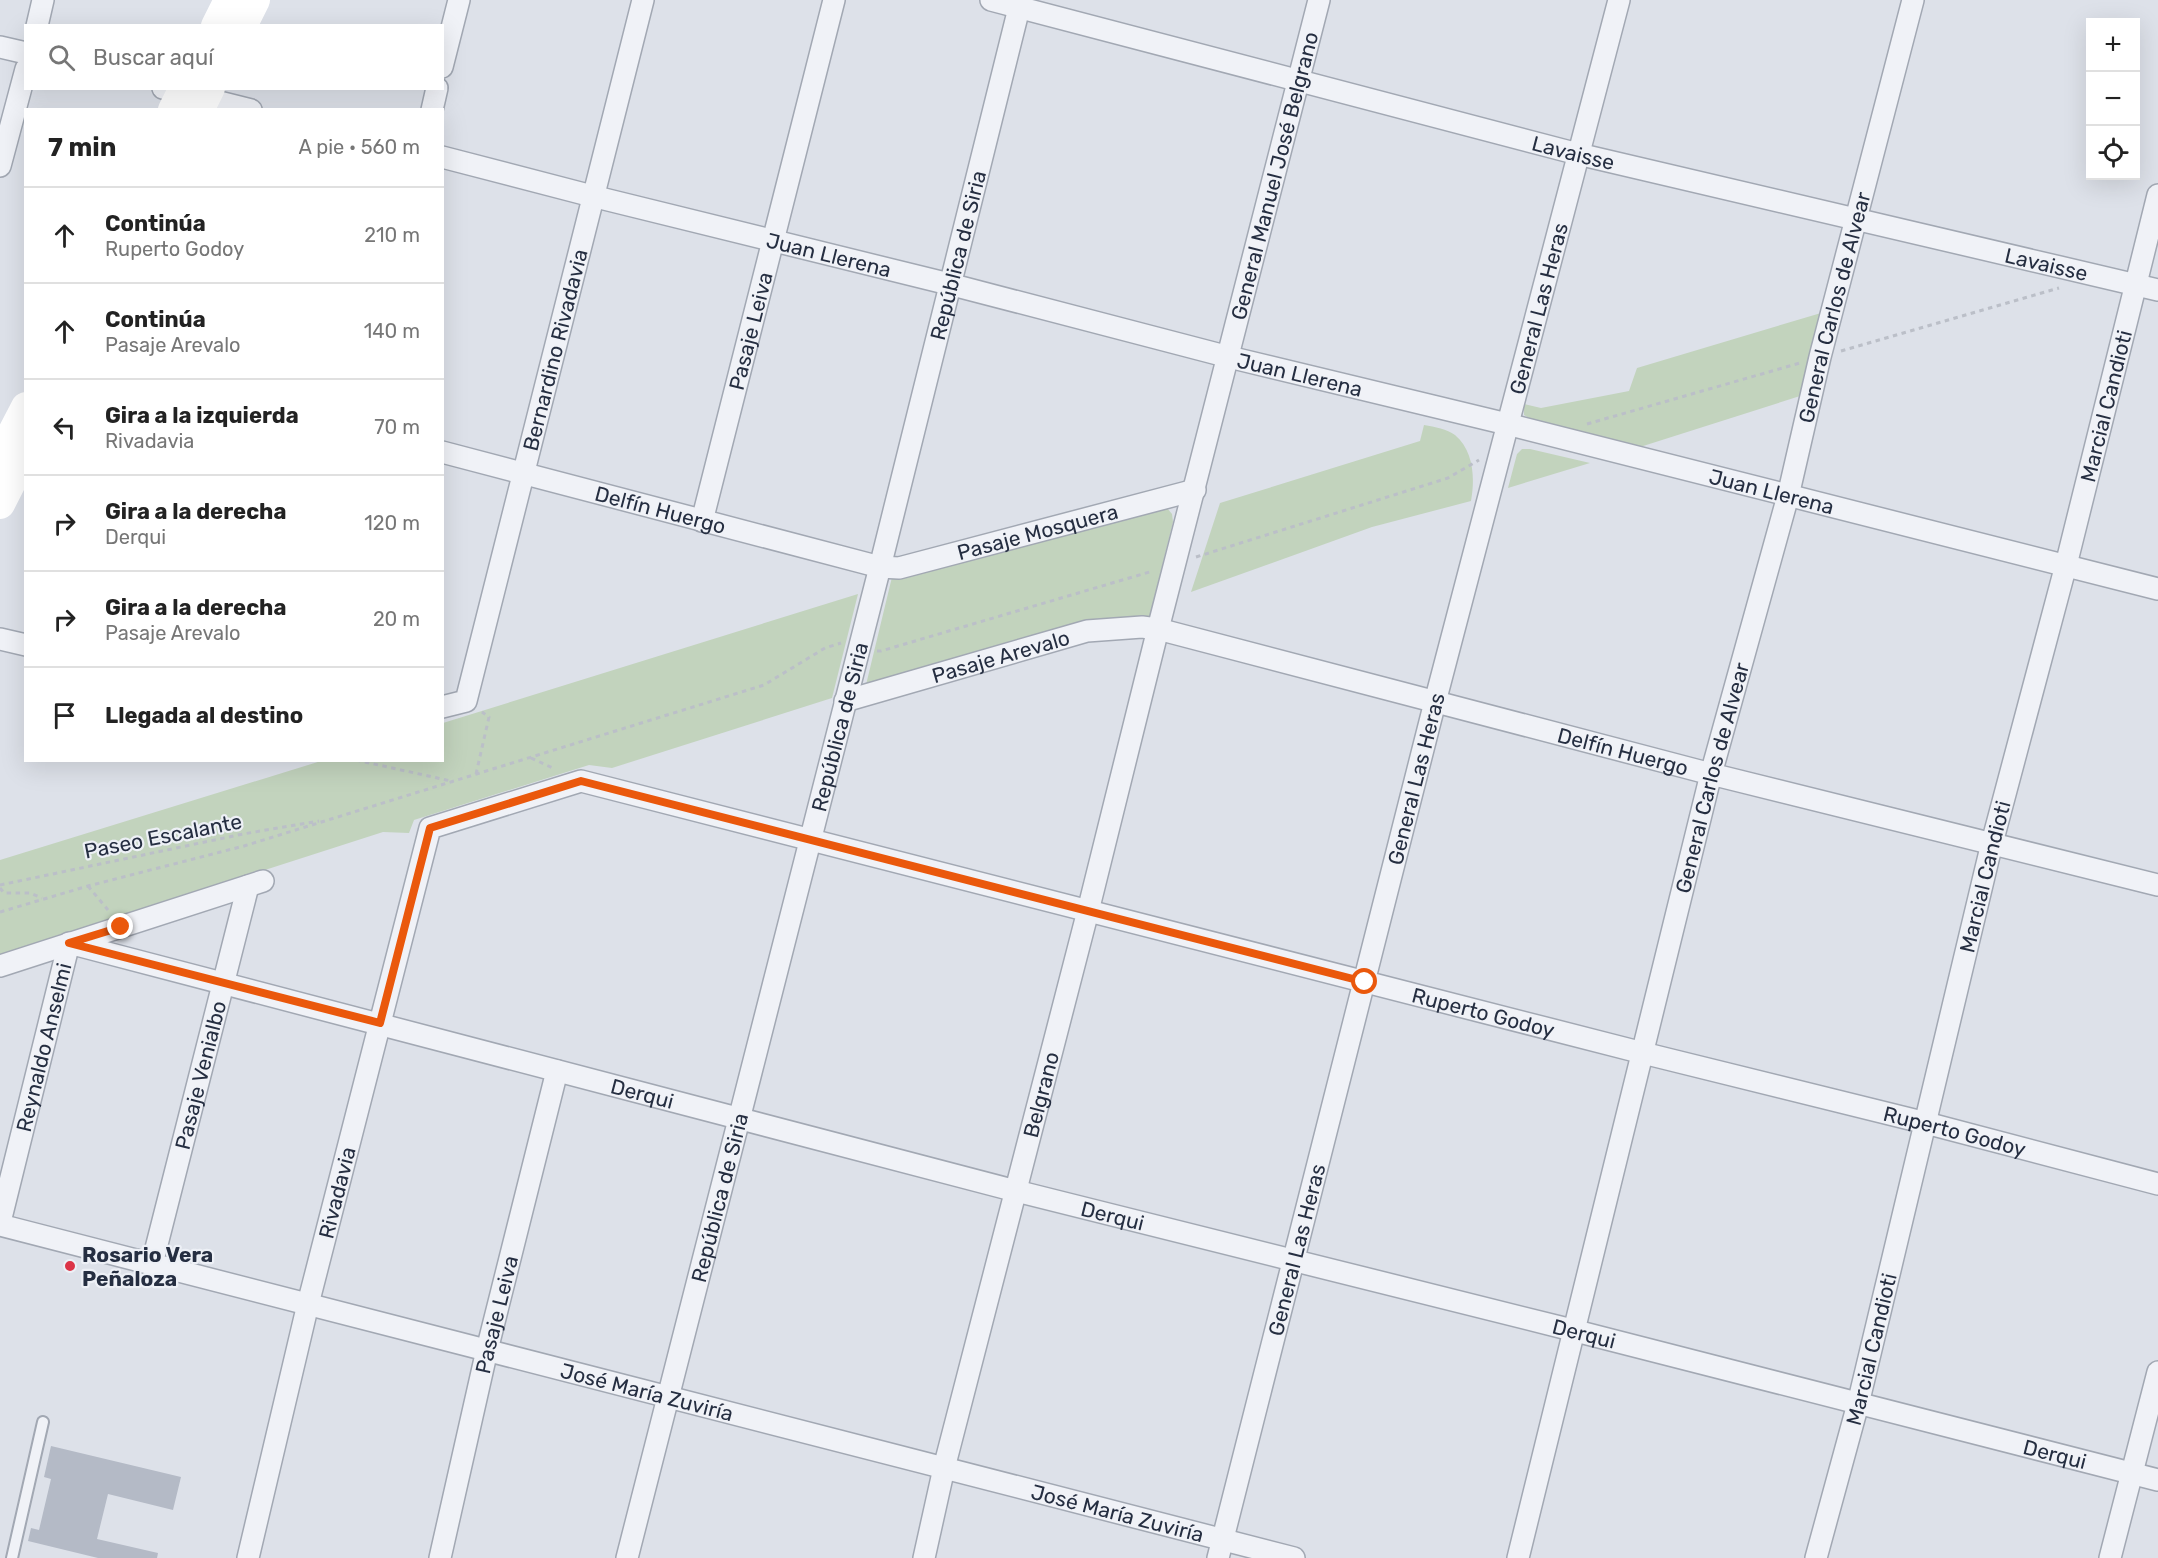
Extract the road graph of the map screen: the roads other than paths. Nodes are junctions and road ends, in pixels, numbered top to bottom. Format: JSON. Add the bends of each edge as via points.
{"nodes":[{"id":1,"x":43,"y":0,"type":"edge"},
{"id":2,"x":229,"y":0,"type":"edge"},
{"id":3,"x":255,"y":0,"type":"edge"},
{"id":4,"x":459,"y":0,"type":"edge"},
{"id":5,"x":643,"y":0,"type":"edge"},
{"id":6,"x":834,"y":0,"type":"edge"},
{"id":7,"x":991,"y":0,"type":"edge"},
{"id":8,"x":1319,"y":0,"type":"edge"},
{"id":9,"x":1619,"y":0,"type":"edge"},
{"id":10,"x":1913,"y":0,"type":"edge"},
{"id":11,"x":1020,"y":4,"type":"edge"},
{"id":12,"x":37,"y":24,"type":"edge"},
{"id":13,"x":217,"y":24,"type":"edge"},
{"id":14,"x":243,"y":24,"type":"edge"},
{"id":15,"x":0,"y":47,"type":"edge"},
{"id":16,"x":24,"y":53,"type":"edge"},
{"id":17,"x":444,"y":60,"type":"edge"},
{"id":18,"x":24,"y":76,"type":"edge"},
{"id":19,"x":1299,"y":82,"type":"junction"},
{"id":20,"x":437,"y":90,"type":"edge"},
{"id":21,"x":188,"y":97,"type":"edge"},
{"id":22,"x":241,"y":108,"type":"edge"},
{"id":23,"x":432,"y":108,"type":"edge"},
{"id":24,"x":1578,"y":154,"type":"junction"},
{"id":25,"x":444,"y":158,"type":"edge"},
{"id":26,"x":0,"y":166,"type":"edge"},
{"id":27,"x":2158,"y":195,"type":"edge"},
{"id":28,"x":592,"y":196,"type":"junction"},
{"id":29,"x":1855,"y":220,"type":"junction"},
{"id":30,"x":772,"y":240,"type":"junction"},
{"id":31,"x":949,"y":284,"type":"junction"},
{"id":32,"x":2134,"y":285,"type":"junction"},
{"id":33,"x":2158,"y":290,"type":"edge"},
{"id":34,"x":1229,"y":357,"type":"junction"},
{"id":35,"x":24,"y":414,"type":"edge"},
{"id":36,"x":1507,"y":424,"type":"junction"},
{"id":37,"x":444,"y":452,"type":"edge"},
{"id":38,"x":11,"y":459,"type":"edge"},
{"id":39,"x":523,"y":472,"type":"junction"},
{"id":40,"x":1195,"y":490,"type":"junction"},
{"id":41,"x":1788,"y":496,"type":"junction"},
{"id":42,"x":0,"y":504,"type":"edge"},
{"id":43,"x":702,"y":521,"type":"junction"},
{"id":44,"x":2066,"y":565,"type":"junction"},
{"id":45,"x":880,"y":567,"type":"junction"},
{"id":46,"x":2158,"y":589,"type":"edge"},
{"id":47,"x":1158,"y":629,"type":"junction"},
{"id":48,"x":0,"y":639,"type":"edge"},
{"id":49,"x":24,"y":645,"type":"edge"},
{"id":50,"x":844,"y":701,"type":"junction"},
{"id":51,"x":1435,"y":702,"type":"junction"},
{"id":52,"x":444,"y":706,"type":"edge"},
{"id":53,"x":1711,"y":774,"type":"junction"},
{"id":54,"x":809,"y":839,"type":"junction"},
{"id":55,"x":1992,"y":843,"type":"junction"},
{"id":56,"x":2158,"y":885,"type":"edge"},
{"id":57,"x":1088,"y":911,"type":"junction"},
{"id":58,"x":69,"y":943,"type":"junction"},
{"id":59,"x":0,"y":966,"type":"edge"},
{"id":60,"x":1365,"y":982,"type":"junction"},
{"id":61,"x":223,"y":983,"type":"junction"},
{"id":62,"x":380,"y":1023,"type":"junction"},
{"id":63,"x":1643,"y":1053,"type":"junction"},
{"id":64,"x":557,"y":1071,"type":"junction"},
{"id":65,"x":739,"y":1119,"type":"junction"},
{"id":66,"x":1926,"y":1123,"type":"junction"},
{"id":67,"x":2158,"y":1184,"type":"edge"},
{"id":68,"x":1016,"y":1191,"type":"junction"},
{"id":69,"x":0,"y":1223,"type":"edge"},
{"id":70,"x":1295,"y":1262,"type":"junction"},
{"id":71,"x":152,"y":1264,"type":"junction"},
{"id":72,"x":308,"y":1304,"type":"junction"},
{"id":73,"x":1572,"y":1330,"type":"junction"},
{"id":74,"x":487,"y":1350,"type":"junction"},
{"id":75,"x":2158,"y":1372,"type":"edge"},
{"id":76,"x":668,"y":1397,"type":"junction"},
{"id":77,"x":1858,"y":1404,"type":"junction"},
{"id":78,"x":43,"y":1422,"type":"dead end"},
{"id":79,"x":944,"y":1468,"type":"junction"},
{"id":80,"x":2132,"y":1474,"type":"junction"},
{"id":81,"x":2158,"y":1480,"type":"edge"},
{"id":82,"x":1221,"y":1549,"type":"edge"},
{"id":83,"x":12,"y":1558,"type":"edge"},
{"id":84,"x":248,"y":1558,"type":"edge"},
{"id":85,"x":440,"y":1558,"type":"edge"},
{"id":86,"x":627,"y":1558,"type":"edge"},
{"id":87,"x":924,"y":1558,"type":"edge"},
{"id":88,"x":1294,"y":1558,"type":"edge"},
{"id":89,"x":1518,"y":1558,"type":"edge"},
{"id":90,"x":1816,"y":1558,"type":"edge"},
{"id":91,"x":2109,"y":1558,"type":"edge"}],
"edges":[{"from":1,"to":12,"type":"street"},
{"from":2,"to":13,"type":"main road"},
{"from":3,"to":14,"type":"main road"},
{"from":4,"to":17,"type":"street"},
{"from":5,"to":28,"type":"street","name":"Bernardino Rivadavia"},
{"from":6,"to":30,"type":"street","name":"Pasaje Leiva"},
{"from":7,"to":11,"type":"street","name":"Lavaisse"},
{"from":8,"to":19,"type":"street","name":"General Manuel José Belgrano"},
{"from":9,"to":24,"type":"street","name":"General Las Heras"},
{"from":10,"to":29,"type":"street","name":"General Carlos de Alvear"},
{"from":11,"to":19,"type":"street","name":"Lavaisse"},
{"from":11,"to":31,"type":"street","name":"República de Siria"},
{"from":15,"to":16,"type":"street"},
{"from":18,"to":26,"type":"street"},
{"from":19,"to":24,"type":"street","name":"Lavaisse"},
{"from":19,"to":34,"type":"street","name":"General Manuel José Belgrano"},
{"from":20,"to":23,"type":"street"},
{"from":21,"to":22,"type":"street"},
{"from":24,"to":29,"type":"street","name":"Lavaisse"},
{"from":24,"to":36,"type":"street","name":"General Las Heras"},
{"from":25,"to":28,"type":"street","name":"Juan Llerena"},
{"from":27,"to":32,"type":"street","name":"Marcial Candioti"},
{"from":28,"to":30,"type":"street","name":"Juan Llerena"},
{"from":28,"to":39,"type":"street","name":"Bernardino Rivadavia"},
{"from":29,"to":32,"type":"street","name":"Lavaisse"},
{"from":29,"to":41,"type":"street","name":"General Carlos de Alvear"},
{"from":30,"to":31,"type":"street","name":"Juan Llerena"},
{"from":30,"to":43,"type":"street","name":"Pasaje Leiva"},
{"from":31,"to":34,"type":"street","name":"Juan Llerena"},
{"from":31,"to":45,"type":"street","name":"República de Siria"},
{"from":32,"to":33,"type":"street","name":"Lavaisse"},
{"from":32,"to":44,"type":"street","name":"Marcial Candioti"},
{"from":34,"to":36,"type":"street","name":"Juan Llerena"},
{"from":34,"to":40,"type":"street","name":"General Manuel José Belgrano"},
{"from":35,"to":38,"type":"main road"},
{"from":36,"to":41,"type":"street","name":"Juan Llerena"},
{"from":36,"to":51,"type":"street","name":"General Las Heras"},
{"from":37,"to":39,"type":"street","name":"Delfín Huergo"},
{"from":38,"to":42,"type":"main road"},
{"from":39,"to":43,"type":"street","name":"Delfín Huergo"},
{"from":39,"to":52,"type":"street","name":"Bernardino Rivadavia","via":[[466,701]]},
{"from":40,"to":45,"type":"street","name":"Pasaje Mosquera","via":[[899,568]]},
{"from":40,"to":47,"type":"street","name":"General Manuel José Belgrano"},
{"from":41,"to":44,"type":"street","name":"Juan Llerena"},
{"from":41,"to":53,"type":"street","name":"General Carlos de Alvear"},
{"from":43,"to":45,"type":"street","name":"Delfín Huergo"},
{"from":44,"to":46,"type":"street","name":"Juan Llerena"},
{"from":44,"to":55,"type":"street","name":"Marcial Candioti"},
{"from":45,"to":50,"type":"street","name":"República de Siria"},
{"from":47,"to":50,"type":"street","name":"Pasaje Arevalo","via":[[1087,632]]},
{"from":47,"to":51,"type":"street","name":"Delfín Huergo"},
{"from":47,"to":57,"type":"street","name":"Belgrano"},
{"from":48,"to":49,"type":"street"},
{"from":50,"to":54,"type":"street","name":"República de Siria"},
{"from":51,"to":53,"type":"street","name":"Delfín Huergo"},
{"from":51,"to":60,"type":"street","name":"General Las Heras"},
{"from":53,"to":55,"type":"street","name":"Delfín Huergo"},
{"from":53,"to":63,"type":"street","name":"General Carlos de Alvear"},
{"from":54,"to":57,"type":"street","name":"Ruperto Godoy"},
{"from":54,"to":62,"type":"street","name":"Rivadavia","via":[[581,781],[430,828]]},
{"from":54,"to":65,"type":"street","name":"República de Siria"},
{"from":55,"to":56,"type":"street","name":"Delfín Huergo"},
{"from":55,"to":66,"type":"street","name":"Marcial Candioti"},
{"from":57,"to":60,"type":"street","name":"Ruperto Godoy"},
{"from":57,"to":68,"type":"street","name":"Belgrano"},
{"from":58,"to":59,"type":"street"},
{"from":58,"to":61,"type":"street","name":"Derqui"},
{"from":58,"to":61,"type":"street","name":"Pasaje Venialbo","via":[[256,883]]},
{"from":58,"to":69,"type":"street","name":"Reynaldo Anselmi"},
{"from":60,"to":63,"type":"street","name":"Ruperto Godoy"},
{"from":60,"to":70,"type":"street","name":"General Las Heras"},
{"from":61,"to":62,"type":"street","name":"Derqui"},
{"from":61,"to":71,"type":"street","name":"Pasaje Venialbo"},
{"from":62,"to":64,"type":"street","name":"Derqui"},
{"from":62,"to":72,"type":"street","name":"Rivadavia"},
{"from":63,"to":66,"type":"street","name":"Ruperto Godoy"},
{"from":63,"to":73,"type":"street","name":"General Carlos de Alvear"},
{"from":64,"to":65,"type":"street","name":"Derqui"},
{"from":64,"to":74,"type":"street","name":"Pasaje Leiva"},
{"from":65,"to":68,"type":"street","name":"Derqui"},
{"from":65,"to":76,"type":"street","name":"República de Siria"},
{"from":66,"to":67,"type":"street","name":"Ruperto Godoy"},
{"from":66,"to":77,"type":"street","name":"Marcial Candioti"},
{"from":68,"to":70,"type":"street","name":"Derqui"},
{"from":68,"to":79,"type":"street","name":"Belgrano"},
{"from":69,"to":71,"type":"street","name":"José María Zuviría"},
{"from":70,"to":73,"type":"street","name":"Derqui"},
{"from":70,"to":82,"type":"street","name":"General Las Heras"},
{"from":71,"to":72,"type":"street","name":"José María Zuviría"},
{"from":72,"to":74,"type":"street","name":"José María Zuviría"},
{"from":72,"to":84,"type":"street","name":"Rivadavia"},
{"from":73,"to":77,"type":"street","name":"Derqui"},
{"from":73,"to":89,"type":"street","name":"General Carlos de Alvear"},
{"from":74,"to":76,"type":"street","name":"José María Zuviría"},
{"from":74,"to":85,"type":"street","name":"Pasaje Leiva"},
{"from":75,"to":80,"type":"street"},
{"from":76,"to":79,"type":"street","name":"José María Zuviría"},
{"from":76,"to":86,"type":"street","name":"República de Siria"},
{"from":77,"to":80,"type":"street","name":"Derqui"},
{"from":77,"to":90,"type":"street","name":"Marcial Candioti"},
{"from":78,"to":83,"type":"lane"},
{"from":79,"to":82,"type":"street","name":"José María Zuviría"},
{"from":79,"to":87,"type":"street","name":"Belgrano"},
{"from":80,"to":81,"type":"street","name":"Derqui"},
{"from":80,"to":91,"type":"street"},
{"from":82,"to":88,"type":"street","name":"José María Zuviría"}]}
